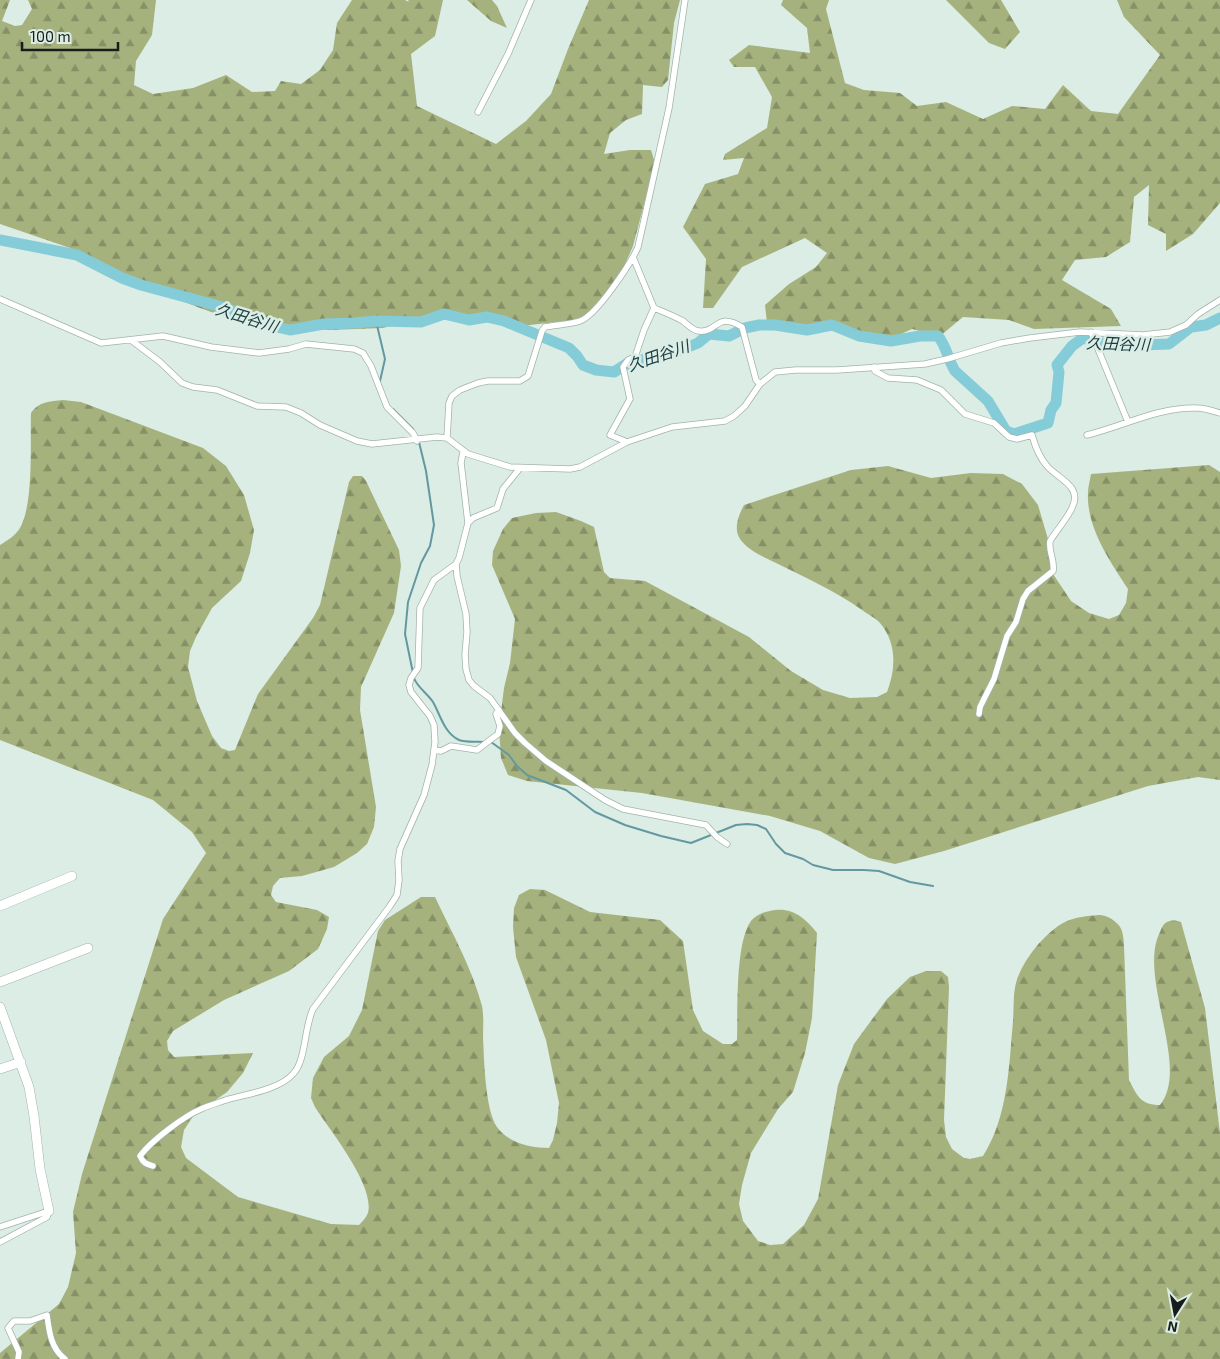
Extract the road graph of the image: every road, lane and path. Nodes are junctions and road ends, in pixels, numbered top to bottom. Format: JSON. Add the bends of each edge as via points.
{"nodes":[{"id":1,"x":531,"y":0,"type":"edge"},
{"id":2,"x":685,"y":0,"type":"edge"},
{"id":3,"x":478,"y":112,"type":"dead end"},
{"id":4,"x":634,"y":257,"type":"junction"},
{"id":5,"x":0,"y":299,"type":"edge"},
{"id":6,"x":1220,"y":300,"type":"edge"},
{"id":7,"x":654,"y":308,"type":"junction"},
{"id":8,"x":1092,"y":335,"type":"junction"},
{"id":9,"x":131,"y":340,"type":"junction"},
{"id":10,"x":874,"y":367,"type":"junction"},
{"id":11,"x":760,"y":384,"type":"junction"},
{"id":12,"x":1220,"y":413,"type":"edge"},
{"id":13,"x":1128,"y":422,"type":"junction"},
{"id":14,"x":1087,"y":435,"type":"dead end"},
{"id":15,"x":447,"y":438,"type":"junction"},
{"id":16,"x":416,"y":441,"type":"junction"},
{"id":17,"x":627,"y":442,"type":"junction"},
{"id":18,"x":463,"y":452,"type":"junction"},
{"id":19,"x":520,"y":468,"type":"junction"},
{"id":20,"x":468,"y":523,"type":"junction"},
{"id":21,"x":456,"y":564,"type":"junction"},
{"id":22,"x":499,"y":710,"type":"junction"},
{"id":23,"x":979,"y":714,"type":"dead end"},
{"id":24,"x":434,"y":750,"type":"junction"},
{"id":25,"x":727,"y":844,"type":"dead end"},
{"id":26,"x":72,"y":876,"type":"dead end"},
{"id":27,"x":0,"y":906,"type":"edge"},
{"id":28,"x":88,"y":948,"type":"dead end"},
{"id":29,"x":0,"y":982,"type":"edge"},
{"id":30,"x":0,"y":1007,"type":"edge"},
{"id":31,"x":20,"y":1062,"type":"junction"},
{"id":32,"x":0,"y":1069,"type":"edge"},
{"id":33,"x":153,"y":1166,"type":"dead end"},
{"id":34,"x":49,"y":1212,"type":"junction"},
{"id":35,"x":0,"y":1227,"type":"edge"},
{"id":36,"x":0,"y":1242,"type":"edge"},
{"id":37,"x":18,"y":1359,"type":"edge"},
{"id":38,"x":65,"y":1359,"type":"edge"}],
"edges":[{"from":1,"to":3,"type":"street"},
{"from":2,"to":4,"type":"street","via":[[669,108]]},
{"from":4,"to":7,"type":"street"},
{"from":4,"to":15,"type":"street","via":[[607,294],[581,321],[545,327],[528,376],[520,381],[478,383],[452,396]]},
{"from":5,"to":9,"type":"street","via":[[101,343]]},
{"from":6,"to":8,"type":"street","via":[[1186,325],[1170,332]]},
{"from":7,"to":11,"type":"street","via":[[696,331],[704,332],[724,320],[742,328],[756,380]]},
{"from":7,"to":17,"type":"street","via":[[635,357],[623,367],[630,399],[610,435]]},
{"from":8,"to":10,"type":"street","via":[[1080,332],[1030,338],[924,364]]},
{"from":8,"to":13,"type":"street"},
{"from":9,"to":16,"type":"street","via":[[182,383],[193,387],[217,390],[257,406],[286,407],[357,441],[372,444]]},
{"from":9,"to":16,"type":"street","via":[[163,336],[259,353],[306,344],[354,348],[363,353],[371,366],[387,408],[413,432]]},
{"from":10,"to":11,"type":"street","via":[[775,372]]},
{"from":10,"to":23,"type":"street","via":[[875,371],[888,378],[917,380],[942,390],[966,414],[994,423],[1010,437],[1017,439],[1032,435],[1046,465],[1073,489],[1073,507],[1050,540],[1053,570],[1023,599]]},
{"from":11,"to":17,"type":"street","via":[[744,406],[725,421],[684,425]]},
{"from":12,"to":13,"type":"street","via":[[1198,408],[1164,410]]},
{"from":13,"to":14,"type":"street"},
{"from":15,"to":16,"type":"street"},
{"from":15,"to":18,"type":"street"},
{"from":17,"to":19,"type":"street","via":[[580,467]]},
{"from":18,"to":19,"type":"street"},
{"from":18,"to":20,"type":"street","via":[[461,463]]},
{"from":19,"to":20,"type":"street","via":[[503,489],[497,508]]},
{"from":20,"to":21,"type":"street"},
{"from":21,"to":22,"type":"street","via":[[466,614],[469,680]]},
{"from":21,"to":24,"type":"street","via":[[434,580],[420,608],[418,668],[409,685],[434,725]]},
{"from":22,"to":24,"type":"street","via":[[496,714],[500,726],[498,734],[477,750],[451,746],[441,751]]},
{"from":22,"to":25,"type":"street","via":[[525,743],[546,761],[605,800],[623,809],[706,825]]},
{"from":24,"to":33,"type":"street","via":[[424,794],[400,849],[397,894],[313,1009],[299,1065],[293,1075],[274,1087],[200,1109],[145,1149],[140,1156],[145,1164]]},
{"from":26,"to":27,"type":"street"},
{"from":28,"to":29,"type":"street"},
{"from":30,"to":31,"type":"street"},
{"from":31,"to":32,"type":"street"},
{"from":31,"to":34,"type":"street","via":[[29,1087]]},
{"from":34,"to":35,"type":"street"},
{"from":34,"to":36,"type":"street","via":[[47,1217]]},
{"from":37,"to":38,"type":"street","via":[[19,1352],[8,1328],[11,1323],[46,1316],[49,1336]]}]}
